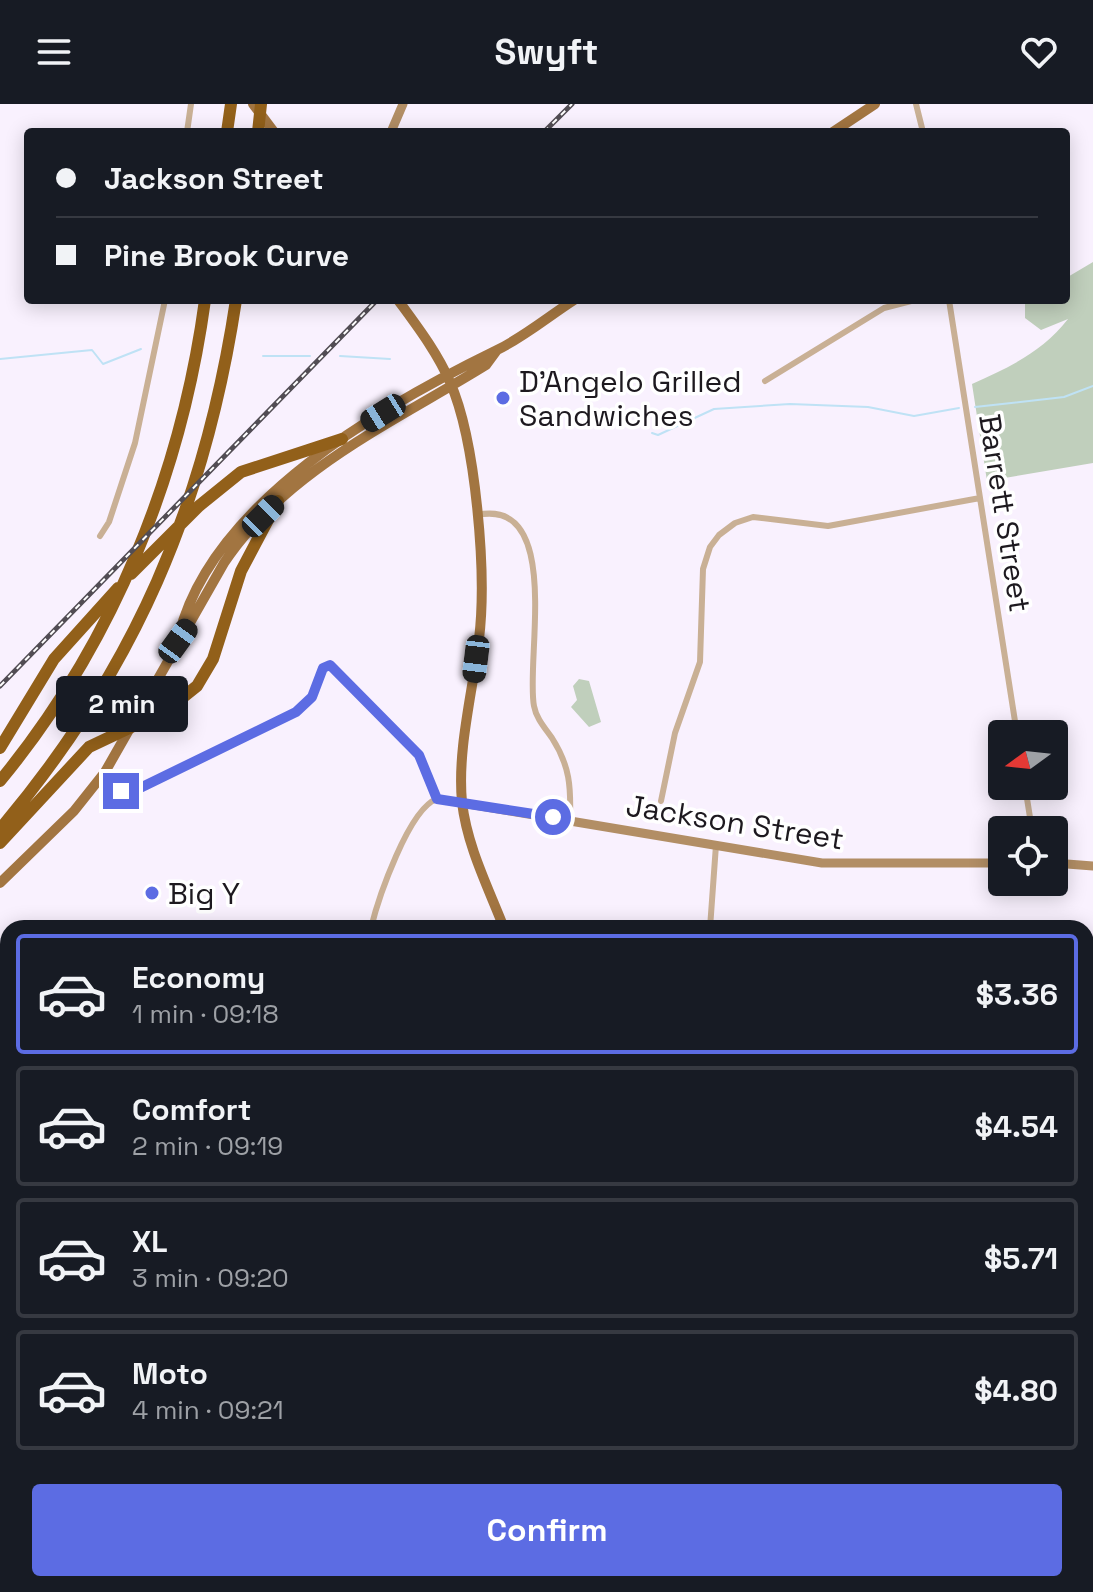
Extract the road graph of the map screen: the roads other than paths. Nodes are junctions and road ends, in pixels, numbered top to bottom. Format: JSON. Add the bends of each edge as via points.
{"nodes":[{"id":1,"x":191,"y":104,"type":"edge"},
{"id":2,"x":253,"y":104,"type":"edge"},
{"id":3,"x":261,"y":104,"type":"edge"},
{"id":4,"x":403,"y":104,"type":"edge"},
{"id":5,"x":875,"y":104,"type":"edge"},
{"id":6,"x":916,"y":104,"type":"edge"},
{"id":7,"x":231,"y":107,"type":"edge"},
{"id":8,"x":188,"y":128,"type":"edge"},
{"id":9,"x":228,"y":128,"type":"edge"},
{"id":10,"x":258,"y":128,"type":"edge"},
{"id":11,"x":271,"y":128,"type":"edge"},
{"id":12,"x":393,"y":128,"type":"edge"},
{"id":13,"x":839,"y":128,"type":"edge"},
{"id":14,"x":922,"y":128,"type":"edge"},
{"id":15,"x":164,"y":304,"type":"edge"},
{"id":16,"x":204,"y":304,"type":"edge"},
{"id":17,"x":235,"y":304,"type":"edge"},
{"id":18,"x":401,"y":304,"type":"edge"},
{"id":19,"x":568,"y":304,"type":"edge"},
{"id":20,"x":900,"y":304,"type":"edge"},
{"id":21,"x":950,"y":304,"type":"edge"},
{"id":22,"x":449,"y":380,"type":"junction"},
{"id":23,"x":765,"y":381,"type":"dead end"},
{"id":24,"x":342,"y":439,"type":"junction"},
{"id":25,"x":980,"y":498,"type":"junction"},
{"id":26,"x":278,"y":501,"type":"junction"},
{"id":27,"x":477,"y":515,"type":"junction"},
{"id":28,"x":100,"y":536,"type":"dead end"},
{"id":29,"x":178,"y":641,"type":"junction"},
{"id":30,"x":1015,"y":720,"type":"edge"},
{"id":31,"x":0,"y":748,"type":"edge"},
{"id":32,"x":0,"y":781,"type":"edge"},
{"id":33,"x":98,"y":782,"type":"junction"},
{"id":34,"x":437,"y":799,"type":"junction"},
{"id":35,"x":661,"y":801,"type":"dead end"},
{"id":36,"x":462,"y":803,"type":"junction"},
{"id":37,"x":570,"y":819,"type":"junction"},
{"id":38,"x":0,"y":829,"type":"edge"},
{"id":39,"x":0,"y":843,"type":"edge"},
{"id":40,"x":716,"y":845,"type":"junction"},
{"id":41,"x":988,"y":863,"type":"edge"},
{"id":42,"x":1068,"y":864,"type":"edge"},
{"id":43,"x":1093,"y":866,"type":"edge"},
{"id":44,"x":0,"y":883,"type":"edge"},
{"id":45,"x":374,"y":920,"type":"edge"},
{"id":46,"x":501,"y":920,"type":"edge"},
{"id":47,"x":711,"y":920,"type":"edge"},
{"id":48,"x":378,"y":1592,"type":"edge"},
{"id":49,"x":385,"y":1592,"type":"edge"}],
"edges":[{"from":1,"to":8,"type":"street"},
{"from":2,"to":11,"type":"main road"},
{"from":3,"to":10,"type":"highway"},
{"from":4,"to":12,"type":"street"},
{"from":5,"to":13,"type":"main road"},
{"from":6,"to":14,"type":"street"},
{"from":7,"to":9,"type":"highway"},
{"from":15,"to":28,"type":"street","via":[[135,443]]},
{"from":16,"to":32,"type":"highway","via":[[169,466],[143,539],[95,641]]},
{"from":17,"to":38,"type":"highway","via":[[205,451],[161,574],[94,706]]},
{"from":18,"to":22,"type":"main road"},
{"from":19,"to":22,"type":"main road","via":[[497,350],[486,365]]},
{"from":20,"to":23,"type":"street","via":[[884,308]]},
{"from":21,"to":25,"type":"street","name":"Barrett Street"},
{"from":22,"to":24,"type":"main road"},
{"from":22,"to":26,"type":"main road"},
{"from":22,"to":27,"type":"main road","via":[[461,417]]},
{"from":24,"to":29,"type":"main road","via":[[277,489],[240,528],[199,589]]},
{"from":24,"to":31,"type":"highway","via":[[257,464],[224,482],[81,626],[48,667]]},
{"from":25,"to":30,"type":"street","name":"Barrett Street"},
{"from":25,"to":35,"type":"street","via":[[828,526],[753,517],[719,535],[703,569],[700,662],[675,733]]},
{"from":26,"to":29,"type":"main road","via":[[232,551]]},
{"from":26,"to":39,"type":"highway","via":[[241,571],[210,666],[192,692],[78,757]]},
{"from":27,"to":36,"type":"main road","via":[[480,634]]},
{"from":27,"to":37,"type":"street","via":[[504,516],[527,542],[536,583],[533,703],[569,772]]},
{"from":29,"to":33,"type":"main road"},
{"from":33,"to":34,"type":"street","via":[[121,791],[140,788],[296,712],[312,697],[323,668],[330,665],[419,755]]},
{"from":33,"to":44,"type":"main road"},
{"from":34,"to":36,"type":"street"},
{"from":34,"to":45,"type":"street","via":[[425,804],[413,821]]},
{"from":36,"to":37,"type":"street","name":"Jackson Street"},
{"from":36,"to":46,"type":"main road","via":[[476,858]]},
{"from":37,"to":40,"type":"street","name":"Jackson Street"},
{"from":40,"to":41,"type":"street","name":"Jackson Street","via":[[833,864]]},
{"from":40,"to":47,"type":"street"},
{"from":42,"to":43,"type":"street"},
{"from":48,"to":49,"type":"street"}]}
